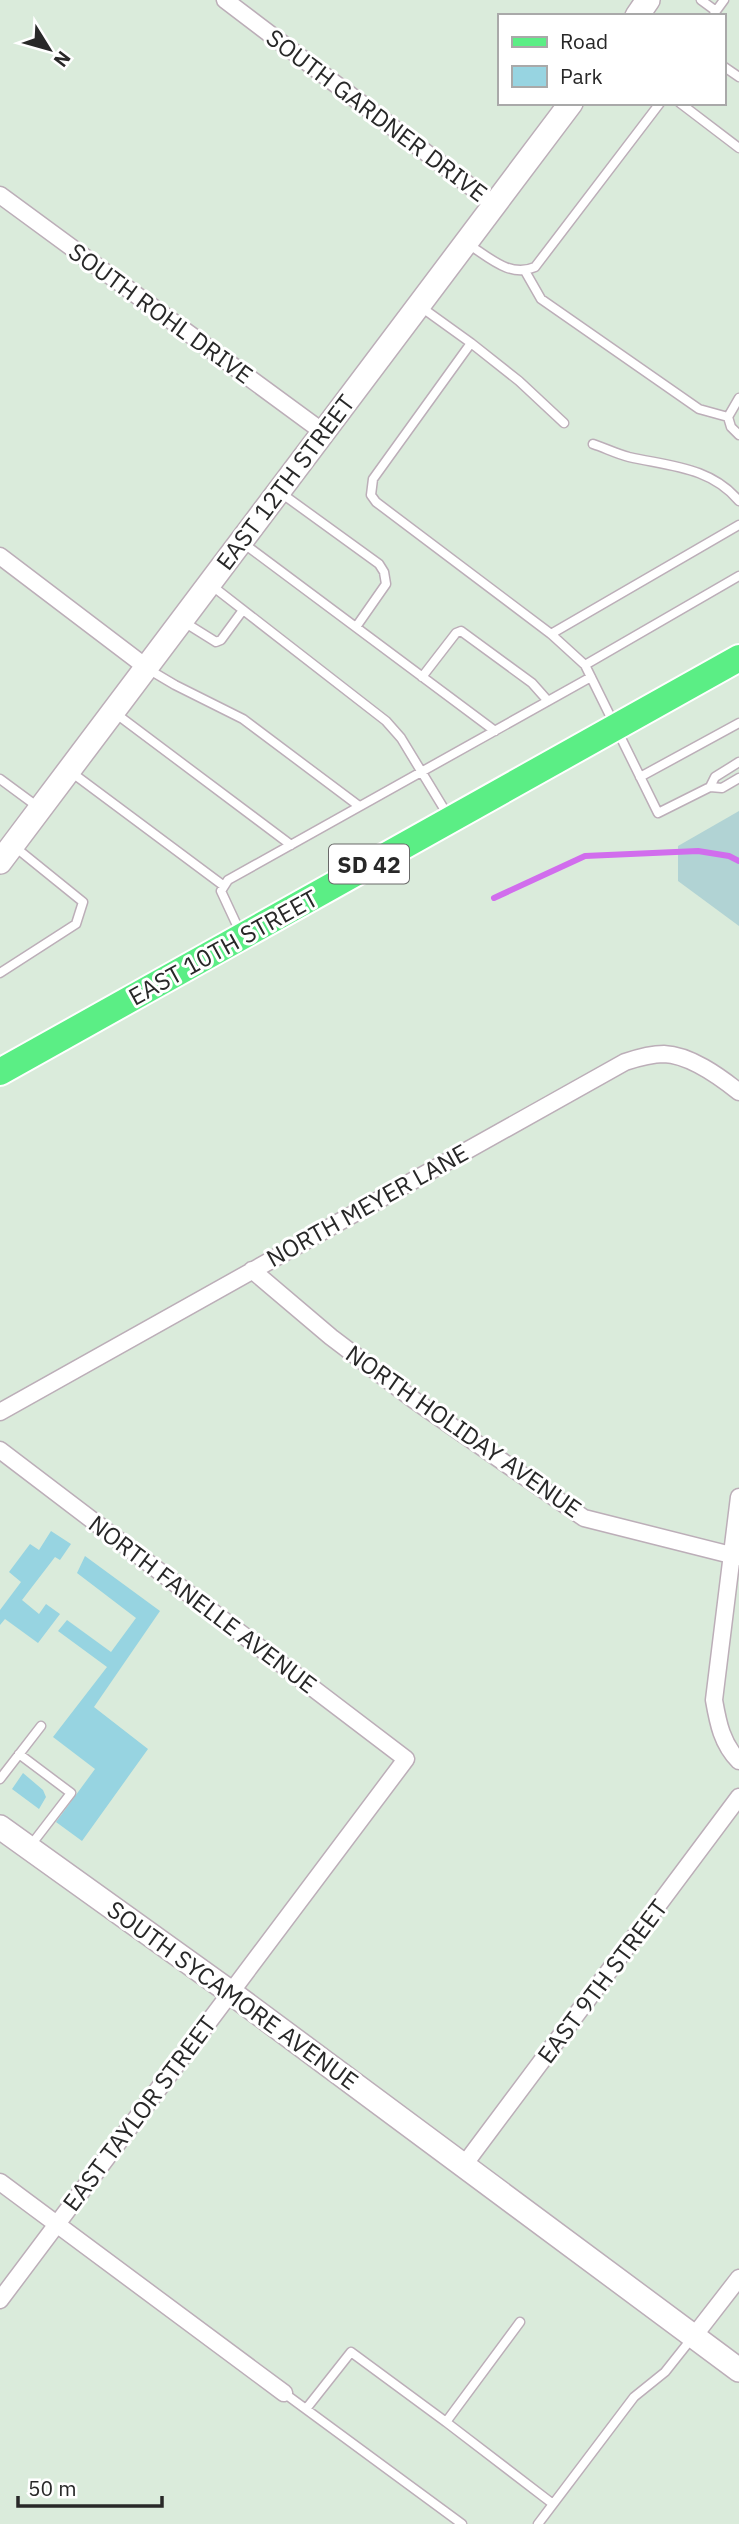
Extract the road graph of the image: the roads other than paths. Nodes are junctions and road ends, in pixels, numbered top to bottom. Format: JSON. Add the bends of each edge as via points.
{"nodes":[{"id":1,"x":225,"y":0,"type":"edge"},
{"id":2,"x":701,"y":0,"type":"edge"},
{"id":3,"x":724,"y":0,"type":"edge"},
{"id":4,"x":715,"y":13,"type":"edge"},
{"id":5,"x":570,"y":105,"type":"edge"},
{"id":6,"x":658,"y":105,"type":"edge"},
{"id":7,"x":683,"y":105,"type":"edge"},
{"id":8,"x":739,"y":148,"type":"edge"},
{"id":9,"x":0,"y":195,"type":"edge"},
{"id":10,"x":495,"y":205,"type":"junction"},
{"id":11,"x":466,"y":243,"type":"junction"},
{"id":12,"x":525,"y":271,"type":"junction"},
{"id":13,"x":418,"y":305,"type":"junction"},
{"id":14,"x":471,"y":343,"type":"junction"},
{"id":15,"x":739,"y":398,"type":"edge"},
{"id":16,"x":727,"y":416,"type":"junction"},
{"id":17,"x":564,"y":423,"type":"dead end"},
{"id":18,"x":323,"y":432,"type":"junction"},
{"id":19,"x":739,"y":435,"type":"edge"},
{"id":20,"x":593,"y":444,"type":"dead end"},
{"id":21,"x":278,"y":491,"type":"junction"},
{"id":22,"x":739,"y":501,"type":"edge"},
{"id":23,"x":739,"y":526,"type":"edge"},
{"id":24,"x":240,"y":541,"type":"junction"},
{"id":25,"x":0,"y":556,"type":"edge"},
{"id":26,"x":739,"y":576,"type":"edge"},
{"id":27,"x":209,"y":583,"type":"junction"},
{"id":28,"x":243,"y":610,"type":"junction"},
{"id":29,"x":181,"y":620,"type":"junction"},
{"id":30,"x":356,"y":627,"type":"junction"},
{"id":31,"x":551,"y":634,"type":"junction"},
{"id":32,"x":739,"y":658,"type":"edge"},
{"id":33,"x":585,"y":665,"type":"junction"},
{"id":34,"x":146,"y":667,"type":"junction"},
{"id":35,"x":422,"y":677,"type":"junction"},
{"id":36,"x":591,"y":677,"type":"junction"},
{"id":37,"x":548,"y":701,"type":"junction"},
{"id":38,"x":113,"y":712,"type":"junction"},
{"id":39,"x":739,"y":723,"type":"edge"},
{"id":40,"x":615,"y":727,"type":"junction"},
{"id":41,"x":495,"y":731,"type":"junction"},
{"id":42,"x":739,"y":762,"type":"edge"},
{"id":43,"x":69,"y":770,"type":"junction"},
{"id":44,"x":421,"y":771,"type":"junction"},
{"id":45,"x":640,"y":777,"type":"junction"},
{"id":46,"x":739,"y":778,"type":"edge"},
{"id":47,"x":0,"y":779,"type":"edge"},
{"id":48,"x":710,"y":787,"type":"junction"},
{"id":49,"x":359,"y":806,"type":"junction"},
{"id":50,"x":40,"y":808,"type":"junction"},
{"id":51,"x":450,"y":819,"type":"junction"},
{"id":52,"x":291,"y":845,"type":"junction"},
{"id":53,"x":6,"y":853,"type":"edge"},
{"id":54,"x":224,"y":886,"type":"junction"},
{"id":55,"x":242,"y":936,"type":"junction"},
{"id":56,"x":0,"y":973,"type":"edge"},
{"id":57,"x":0,"y":1072,"type":"edge"},
{"id":58,"x":739,"y":1092,"type":"edge"},
{"id":59,"x":252,"y":1270,"type":"junction"},
{"id":60,"x":0,"y":1412,"type":"edge"},
{"id":61,"x":0,"y":1450,"type":"edge"},
{"id":62,"x":739,"y":1497,"type":"edge"},
{"id":63,"x":736,"y":1556,"type":"edge"},
{"id":64,"x":41,"y":1726,"type":"dead end"},
{"id":65,"x":19,"y":1754,"type":"junction"},
{"id":66,"x":406,"y":1759,"type":"joint"},
{"id":67,"x":739,"y":1761,"type":"edge"},
{"id":68,"x":0,"y":1779,"type":"edge"},
{"id":69,"x":739,"y":1797,"type":"edge"},
{"id":70,"x":0,"y":1827,"type":"edge"},
{"id":71,"x":29,"y":1848,"type":"junction"},
{"id":72,"x":230,"y":1992,"type":"junction"},
{"id":73,"x":464,"y":2165,"type":"junction"},
{"id":74,"x":0,"y":2182,"type":"edge"},
{"id":75,"x":57,"y":2222,"type":"junction"},
{"id":76,"x":739,"y":2278,"type":"edge"},
{"id":77,"x":0,"y":2300,"type":"edge"},
{"id":78,"x":520,"y":2322,"type":"dead end"},
{"id":79,"x":694,"y":2336,"type":"junction"},
{"id":80,"x":739,"y":2370,"type":"edge"},
{"id":81,"x":284,"y":2393,"type":"joint"},
{"id":82,"x":306,"y":2409,"type":"junction"},
{"id":83,"x":446,"y":2422,"type":"junction"},
{"id":84,"x":553,"y":2504,"type":"junction"},
{"id":85,"x":462,"y":2524,"type":"edge"},
{"id":86,"x":538,"y":2524,"type":"edge"}],
"edges":[{"from":1,"to":10,"type":"street","name":"SOUTH GARDNER DRIVE"},
{"from":2,"to":4,"type":"lane"},
{"from":3,"to":4,"type":"lane"},
{"from":5,"to":10,"type":"street","name":"EAST 12TH STREET"},
{"from":6,"to":12,"type":"lane","via":[[544,257]]},
{"from":7,"to":8,"type":"lane"},
{"from":9,"to":18,"type":"street","name":"SOUTH ROHL DRIVE"},
{"from":10,"to":11,"type":"street","name":"EAST 12TH STREET"},
{"from":11,"to":12,"type":"lane","via":[[511,271]]},
{"from":11,"to":13,"type":"street","name":"EAST 12TH STREET"},
{"from":12,"to":16,"type":"lane","via":[[541,299],[699,409]]},
{"from":13,"to":14,"type":"lane"},
{"from":13,"to":18,"type":"street","name":"EAST 12TH STREET"},
{"from":14,"to":17,"type":"lane"},
{"from":14,"to":31,"type":"lane","via":[[373,479],[371,495],[382,509]]},
{"from":15,"to":16,"type":"lane"},
{"from":16,"to":19,"type":"lane"},
{"from":18,"to":21,"type":"street","name":"EAST 12TH STREET"},
{"from":20,"to":22,"type":"lane","via":[[702,473]]},
{"from":21,"to":24,"type":"street","name":"EAST 12TH STREET"},
{"from":21,"to":30,"type":"lane","via":[[384,572],[386,584]]},
{"from":23,"to":31,"type":"lane"},
{"from":24,"to":27,"type":"street","name":"EAST 12TH STREET"},
{"from":24,"to":30,"type":"lane"},
{"from":25,"to":34,"type":"street"},
{"from":26,"to":33,"type":"lane"},
{"from":27,"to":28,"type":"lane"},
{"from":27,"to":29,"type":"street","name":"EAST 12TH STREET"},
{"from":28,"to":29,"type":"lane","via":[[216,642]]},
{"from":28,"to":44,"type":"lane","via":[[386,721]]},
{"from":29,"to":34,"type":"street","name":"EAST 12TH STREET"},
{"from":30,"to":35,"type":"lane"},
{"from":31,"to":33,"type":"lane"},
{"from":32,"to":40,"type":"main road","name":"EAST 10TH STREET","number":"SD 42"},
{"from":33,"to":36,"type":"lane"},
{"from":34,"to":38,"type":"street","name":"EAST 12TH STREET"},
{"from":34,"to":49,"type":"lane","via":[[243,719]]},
{"from":35,"to":37,"type":"lane","via":[[461,631]]},
{"from":35,"to":41,"type":"lane"},
{"from":36,"to":37,"type":"lane"},
{"from":36,"to":40,"type":"lane"},
{"from":37,"to":41,"type":"lane"},
{"from":38,"to":43,"type":"street","name":"EAST 12TH STREET"},
{"from":38,"to":52,"type":"lane"},
{"from":39,"to":45,"type":"lane"},
{"from":40,"to":45,"type":"lane"},
{"from":40,"to":51,"type":"main road","name":"EAST 10TH STREET","number":"SD 42"},
{"from":41,"to":44,"type":"lane"},
{"from":42,"to":48,"type":"lane","via":[[715,777]]},
{"from":43,"to":50,"type":"street","name":"EAST 12TH STREET"},
{"from":43,"to":54,"type":"lane"},
{"from":44,"to":49,"type":"lane"},
{"from":44,"to":51,"type":"lane"},
{"from":45,"to":48,"type":"lane","via":[[657,813]]},
{"from":46,"to":48,"type":"lane","via":[[722,788]]},
{"from":47,"to":50,"type":"lane"},
{"from":49,"to":52,"type":"lane"},
{"from":50,"to":53,"type":"street","name":"EAST 12TH STREET"},
{"from":51,"to":55,"type":"main road","name":"EAST 10TH STREET","number":"SD 42"},
{"from":52,"to":54,"type":"lane"},
{"from":53,"to":56,"type":"lane","via":[[83,902],[76,924]]},
{"from":54,"to":55,"type":"lane","via":[[223,898]]},
{"from":55,"to":57,"type":"main road","name":"EAST 10TH STREET","number":"SD 42"},
{"from":58,"to":59,"type":"street","name":"NORTH MEYER LANE","via":[[703,1068],[666,1054],[625,1062]]},
{"from":59,"to":60,"type":"street","name":"NORTH MEYER LANE"},
{"from":59,"to":63,"type":"street","name":"NORTH HOLIDAY AVENUE","via":[[414,1400],[584,1518]]},
{"from":61,"to":66,"type":"street","name":"NORTH FANELLE AVENUE"},
{"from":62,"to":63,"type":"street"},
{"from":63,"to":67,"type":"street","via":[[714,1700],[719,1729]]},
{"from":64,"to":65,"type":"lane"},
{"from":65,"to":68,"type":"lane"},
{"from":65,"to":71,"type":"lane","via":[[71,1793]]},
{"from":66,"to":72,"type":"street","name":"EAST TAYLOR STREET"},
{"from":69,"to":73,"type":"street","name":"EAST 9TH STREET"},
{"from":70,"to":71,"type":"street","name":"SOUTH SYCAMORE AVENUE"},
{"from":71,"to":72,"type":"street","name":"SOUTH SYCAMORE AVENUE"},
{"from":72,"to":73,"type":"street","name":"SOUTH SYCAMORE AVENUE"},
{"from":72,"to":75,"type":"street","name":"EAST TAYLOR STREET"},
{"from":73,"to":79,"type":"street","name":"SOUTH SYCAMORE AVENUE"},
{"from":74,"to":75,"type":"street"},
{"from":75,"to":77,"type":"street","name":"EAST TAYLOR STREET"},
{"from":75,"to":81,"type":"street"},
{"from":76,"to":79,"type":"street"},
{"from":78,"to":83,"type":"lane"},
{"from":79,"to":80,"type":"street","name":"SOUTH SYCAMORE AVENUE"},
{"from":79,"to":84,"type":"lane","via":[[665,2372],[634,2397]]},
{"from":81,"to":82,"type":"lane"},
{"from":82,"to":83,"type":"lane","via":[[351,2352]]},
{"from":82,"to":85,"type":"lane"},
{"from":83,"to":84,"type":"lane"},
{"from":84,"to":86,"type":"lane"}]}
